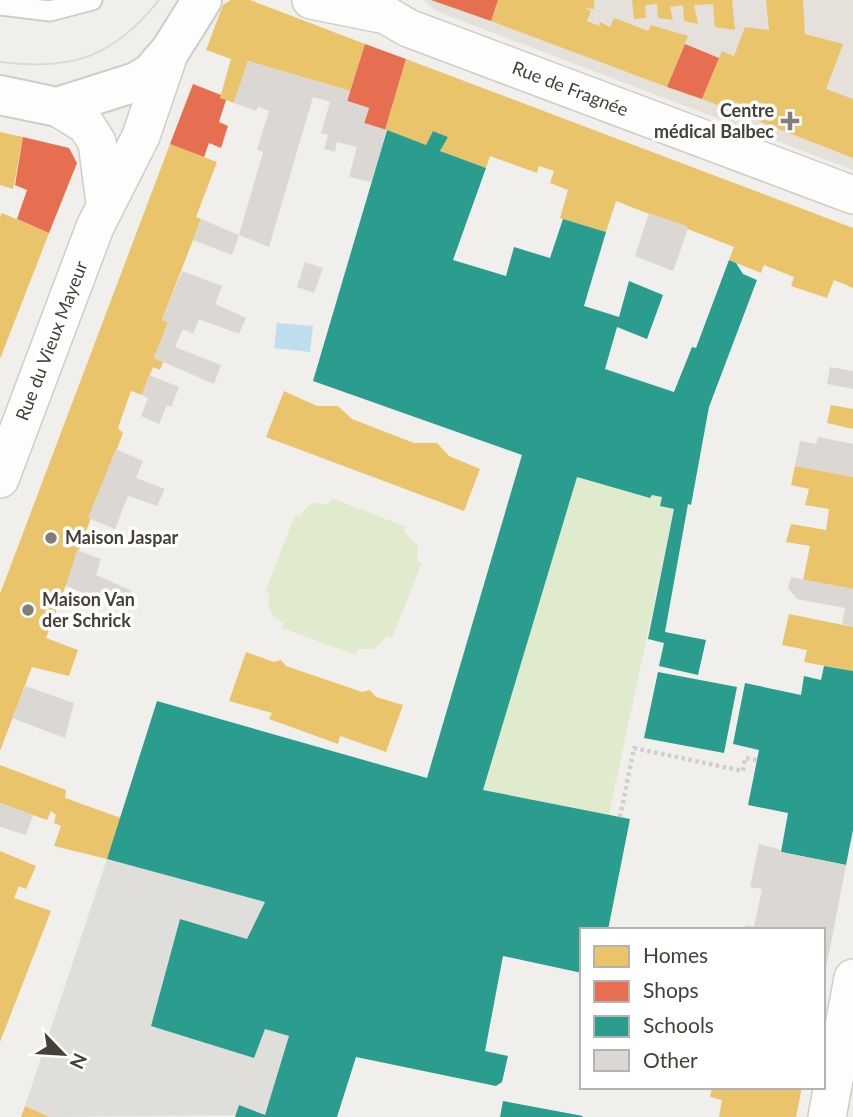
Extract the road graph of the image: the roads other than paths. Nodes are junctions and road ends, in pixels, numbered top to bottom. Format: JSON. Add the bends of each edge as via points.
{"nodes":[{"id":1,"x":92,"y":0,"type":"edge"},
{"id":2,"x":202,"y":0,"type":"edge"},
{"id":3,"x":311,"y":0,"type":"edge"},
{"id":4,"x":0,"y":5,"type":"edge"},
{"id":5,"x":380,"y":8,"type":"edge"},
{"id":6,"x":170,"y":51,"type":"junction"},
{"id":7,"x":0,"y":96,"type":"edge"},
{"id":8,"x":57,"y":107,"type":"junction"},
{"id":9,"x":853,"y":195,"type":"edge"},
{"id":10,"x":105,"y":203,"type":"junction"},
{"id":11,"x":0,"y":479,"type":"edge"},
{"id":12,"x":853,"y":978,"type":"edge"},
{"id":13,"x":827,"y":1117,"type":"edge"}],
"edges":[{"from":1,"to":4,"type":"lane","via":[[50,11]]},
{"from":2,"to":6,"type":"street"},
{"from":3,"to":5,"type":"street","name":"Rue de Fragnée"},
{"from":5,"to":9,"type":"street","name":"Rue de Fragnée","via":[[408,28]]},
{"from":6,"to":8,"type":"street","via":[[136,82]]},
{"from":6,"to":10,"type":"street","name":"Rue du Vieux Mayeur","via":[[141,136]]},
{"from":7,"to":8,"type":"street"},
{"from":8,"to":10,"type":"street","via":[[86,125],[97,142]]},
{"from":10,"to":11,"type":"street","name":"Rue du Vieux Mayeur"},
{"from":12,"to":13,"type":"street"}]}
